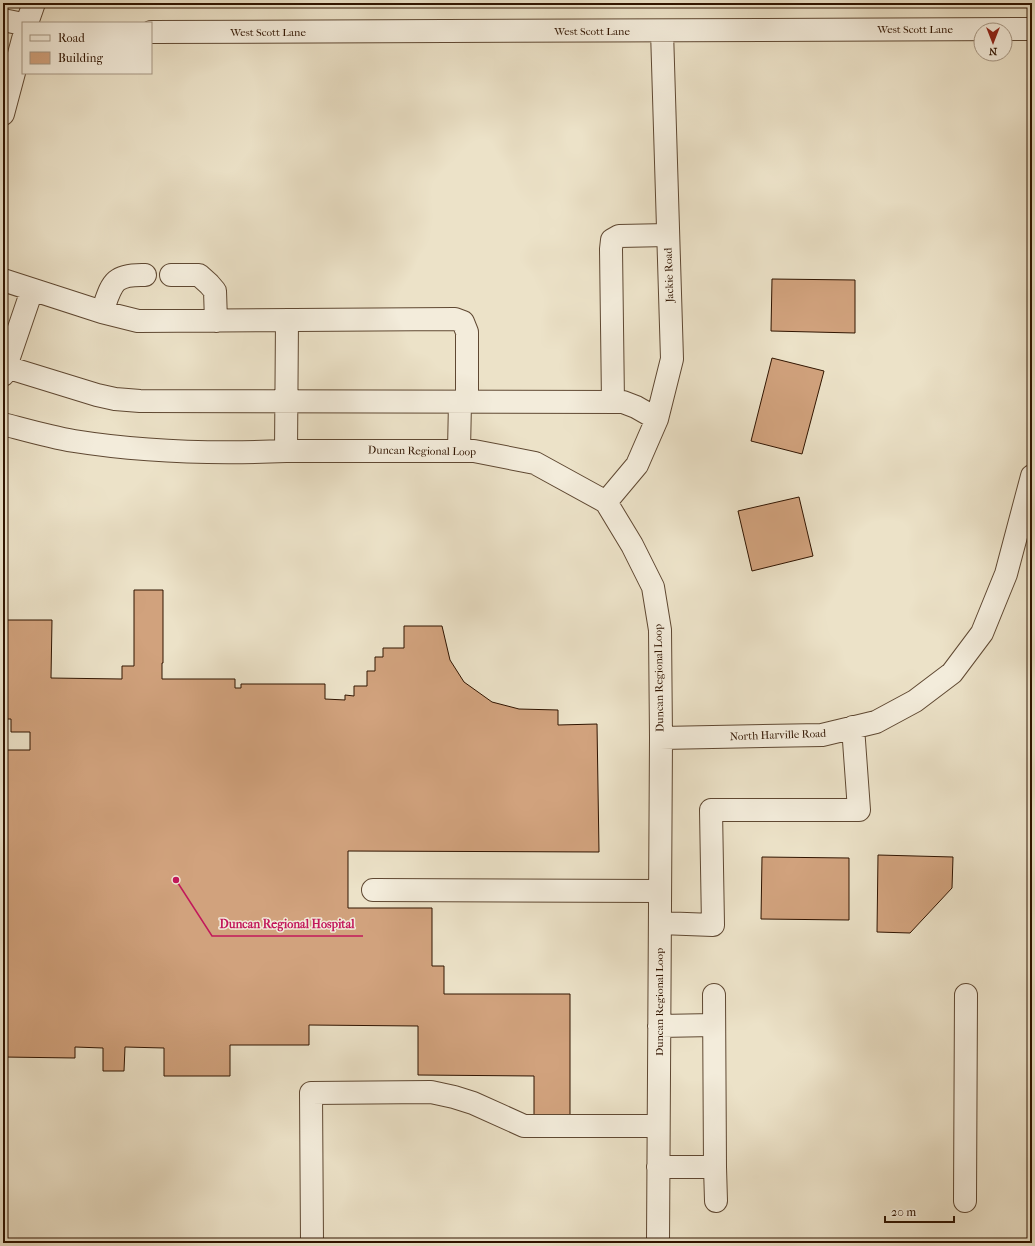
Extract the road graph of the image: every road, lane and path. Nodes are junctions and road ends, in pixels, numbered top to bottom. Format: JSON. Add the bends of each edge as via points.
{"nodes":[{"id":1,"x":34,"y":3,"type":"edge"},
{"id":2,"x":3,"y":20,"type":"edge"},
{"id":3,"x":27,"y":22,"type":"edge"},
{"id":4,"x":22,"y":24,"type":"edge"},
{"id":5,"x":1032,"y":29,"type":"edge"},
{"id":6,"x":662,"y":31,"type":"junction"},
{"id":7,"x":152,"y":32,"type":"edge"},
{"id":8,"x":22,"y":43,"type":"edge"},
{"id":9,"x":3,"y":114,"type":"edge"},
{"id":10,"x":668,"y":235,"type":"junction"},
{"id":11,"x":145,"y":275,"type":"dead end"},
{"id":12,"x":171,"y":275,"type":"dead end"},
{"id":13,"x":3,"y":280,"type":"edge"},
{"id":14,"x":32,"y":290,"type":"junction"},
{"id":15,"x":102,"y":312,"type":"junction"},
{"id":16,"x":287,"y":320,"type":"junction"},
{"id":17,"x":216,"y":321,"type":"junction"},
{"id":18,"x":4,"y":371,"type":"edge"},
{"id":19,"x":287,"y":402,"type":"junction"},
{"id":20,"x":463,"y":402,"type":"junction"},
{"id":21,"x":613,"y":402,"type":"junction"},
{"id":22,"x":657,"y":419,"type":"junction"},
{"id":23,"x":3,"y":424,"type":"edge"},
{"id":24,"x":459,"y":450,"type":"junction"},
{"id":25,"x":286,"y":451,"type":"junction"},
{"id":26,"x":1032,"y":476,"type":"edge"},
{"id":27,"x":606,"y":502,"type":"junction"},
{"id":28,"x":853,"y":727,"type":"junction"},
{"id":29,"x":661,"y":738,"type":"junction"},
{"id":30,"x":373,"y":890,"type":"dead end"},
{"id":31,"x":660,"y":891,"type":"junction"},
{"id":32,"x":660,"y":923,"type":"junction"},
{"id":33,"x":714,"y":995,"type":"dead end"},
{"id":34,"x":966,"y":995,"type":"dead end"},
{"id":35,"x":714,"y":1025,"type":"junction"},
{"id":36,"x":659,"y":1026,"type":"junction"},
{"id":37,"x":658,"y":1126,"type":"junction"},
{"id":38,"x":658,"y":1167,"type":"junction"},
{"id":39,"x":715,"y":1167,"type":"junction"},
{"id":40,"x":716,"y":1201,"type":"dead end"},
{"id":41,"x":965,"y":1201,"type":"dead end"},
{"id":42,"x":312,"y":1243,"type":"edge"},
{"id":43,"x":658,"y":1243,"type":"edge"}],
"edges":[{"from":1,"to":3,"type":"street"},
{"from":2,"to":4,"type":"street"},
{"from":5,"to":6,"type":"street","name":"West Scott Lane"},
{"from":6,"to":7,"type":"street","name":"West Scott Lane"},
{"from":6,"to":10,"type":"street","name":"Jackie Road"},
{"from":8,"to":9,"type":"street"},
{"from":10,"to":21,"type":"street","via":[[619,236],[612,240]]},
{"from":10,"to":22,"type":"street","name":"Jackie Road","via":[[672,358]]},
{"from":11,"to":15,"type":"street","via":[[129,275],[117,280],[110,289]]},
{"from":12,"to":17,"type":"street","via":[[199,275],[209,284],[215,291]]},
{"from":13,"to":14,"type":"street"},
{"from":14,"to":15,"type":"street"},
{"from":14,"to":18,"type":"street"},
{"from":15,"to":17,"type":"street","via":[[138,321]]},
{"from":16,"to":17,"type":"street"},
{"from":16,"to":19,"type":"street"},
{"from":16,"to":20,"type":"street","via":[[456,319],[463,322],[467,332]]},
{"from":18,"to":19,"type":"street","via":[[116,399]]},
{"from":19,"to":20,"type":"street"},
{"from":19,"to":25,"type":"street"},
{"from":20,"to":21,"type":"street"},
{"from":20,"to":24,"type":"street"},
{"from":21,"to":22,"type":"street","via":[[623,402],[636,407]]},
{"from":22,"to":27,"type":"street","name":"Jackie Road","via":[[637,465]]},
{"from":23,"to":25,"type":"street","name":"Duncan Regional Loop","via":[[73,441],[151,450]]},
{"from":24,"to":25,"type":"street","name":"Duncan Regional Loop"},
{"from":24,"to":27,"type":"street","name":"Duncan Regional Loop","via":[[535,463]]},
{"from":26,"to":28,"type":"street","name":"North Harville Road","via":[[1006,574],[982,633],[952,673],[915,701],[876,722]]},
{"from":27,"to":29,"type":"street","name":"Duncan Regional Loop","via":[[653,587],[660,630]]},
{"from":28,"to":29,"type":"street","name":"North Harville Road","via":[[822,735]]},
{"from":28,"to":32,"type":"street","via":[[859,810],[711,810],[713,925]]},
{"from":29,"to":31,"type":"street","name":"Duncan Regional Loop"},
{"from":30,"to":31,"type":"street"},
{"from":31,"to":32,"type":"street","name":"Duncan Regional Loop"},
{"from":32,"to":36,"type":"street","name":"Duncan Regional Loop"},
{"from":33,"to":35,"type":"street"},
{"from":34,"to":41,"type":"street"},
{"from":35,"to":36,"type":"street"},
{"from":35,"to":39,"type":"street"},
{"from":36,"to":37,"type":"street","name":"Duncan Regional Loop"},
{"from":37,"to":38,"type":"street","name":"Duncan Regional Loop"},
{"from":37,"to":42,"type":"street","via":[[524,1126],[474,1103],[431,1092],[311,1093]]},
{"from":38,"to":39,"type":"street"},
{"from":38,"to":43,"type":"street","name":"Duncan Regional Loop"},
{"from":39,"to":40,"type":"street"}]}
